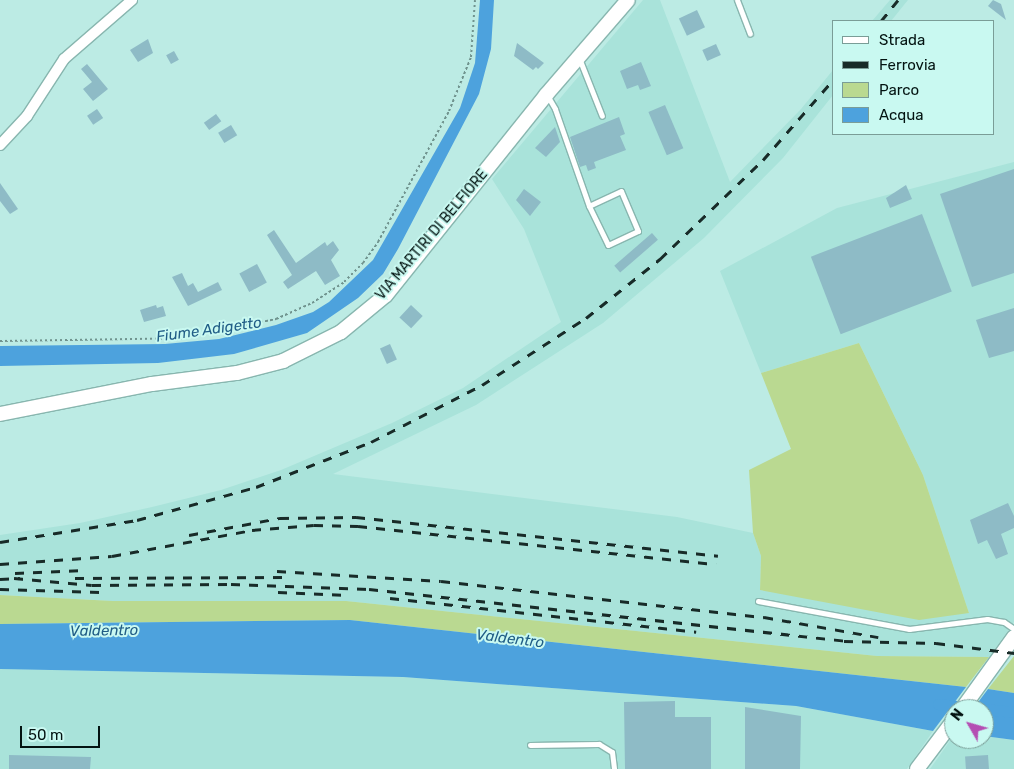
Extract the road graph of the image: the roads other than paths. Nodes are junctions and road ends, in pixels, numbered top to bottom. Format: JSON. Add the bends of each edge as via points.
{"nodes":[{"id":1,"x":132,"y":0,"type":"edge"},
{"id":2,"x":737,"y":0,"type":"edge"},
{"id":3,"x":624,"y":2,"type":"edge"},
{"id":4,"x":750,"y":34,"type":"dead end"},
{"id":5,"x":579,"y":58,"type":"junction"},
{"id":6,"x":546,"y":95,"type":"junction"},
{"id":7,"x":602,"y":116,"type":"dead end"},
{"id":8,"x":0,"y":145,"type":"edge"},
{"id":9,"x":589,"y":206,"type":"junction"},
{"id":10,"x":0,"y":414,"type":"edge"},
{"id":11,"x":758,"y":600,"type":"dead end"},
{"id":12,"x":1014,"y":629,"type":"edge"},
{"id":13,"x":1014,"y":637,"type":"edge"},
{"id":14,"x":969,"y":699,"type":"edge"},
{"id":15,"x":944,"y":732,"type":"edge"},
{"id":16,"x":530,"y":745,"type":"dead end"},
{"id":17,"x":614,"y":769,"type":"edge"},
{"id":18,"x":917,"y":769,"type":"edge"}],
"edges":[{"from":1,"to":8,"type":"street","via":[[64,59],[27,116]]},
{"from":2,"to":4,"type":"lane"},
{"from":3,"to":5,"type":"street","name":"VIA MARTIRI DI BELFIORE"},
{"from":5,"to":6,"type":"street","name":"VIA MARTIRI DI BELFIORE"},
{"from":5,"to":7,"type":"lane"},
{"from":6,"to":9,"type":"lane","via":[[555,109]]},
{"from":6,"to":10,"type":"street","name":"VIA MARTIRI DI BELFIORE","via":[[386,295],[341,332],[283,361]]},
{"from":9,"to":9,"type":"lane","via":[[608,245],[638,231],[621,191]]},
{"from":11,"to":12,"type":"lane","via":[[909,629],[987,619],[1004,622]]},
{"from":13,"to":14,"type":"street"},
{"from":15,"to":18,"type":"street"},
{"from":16,"to":17,"type":"lane","via":[[599,744],[612,752]]}]}
